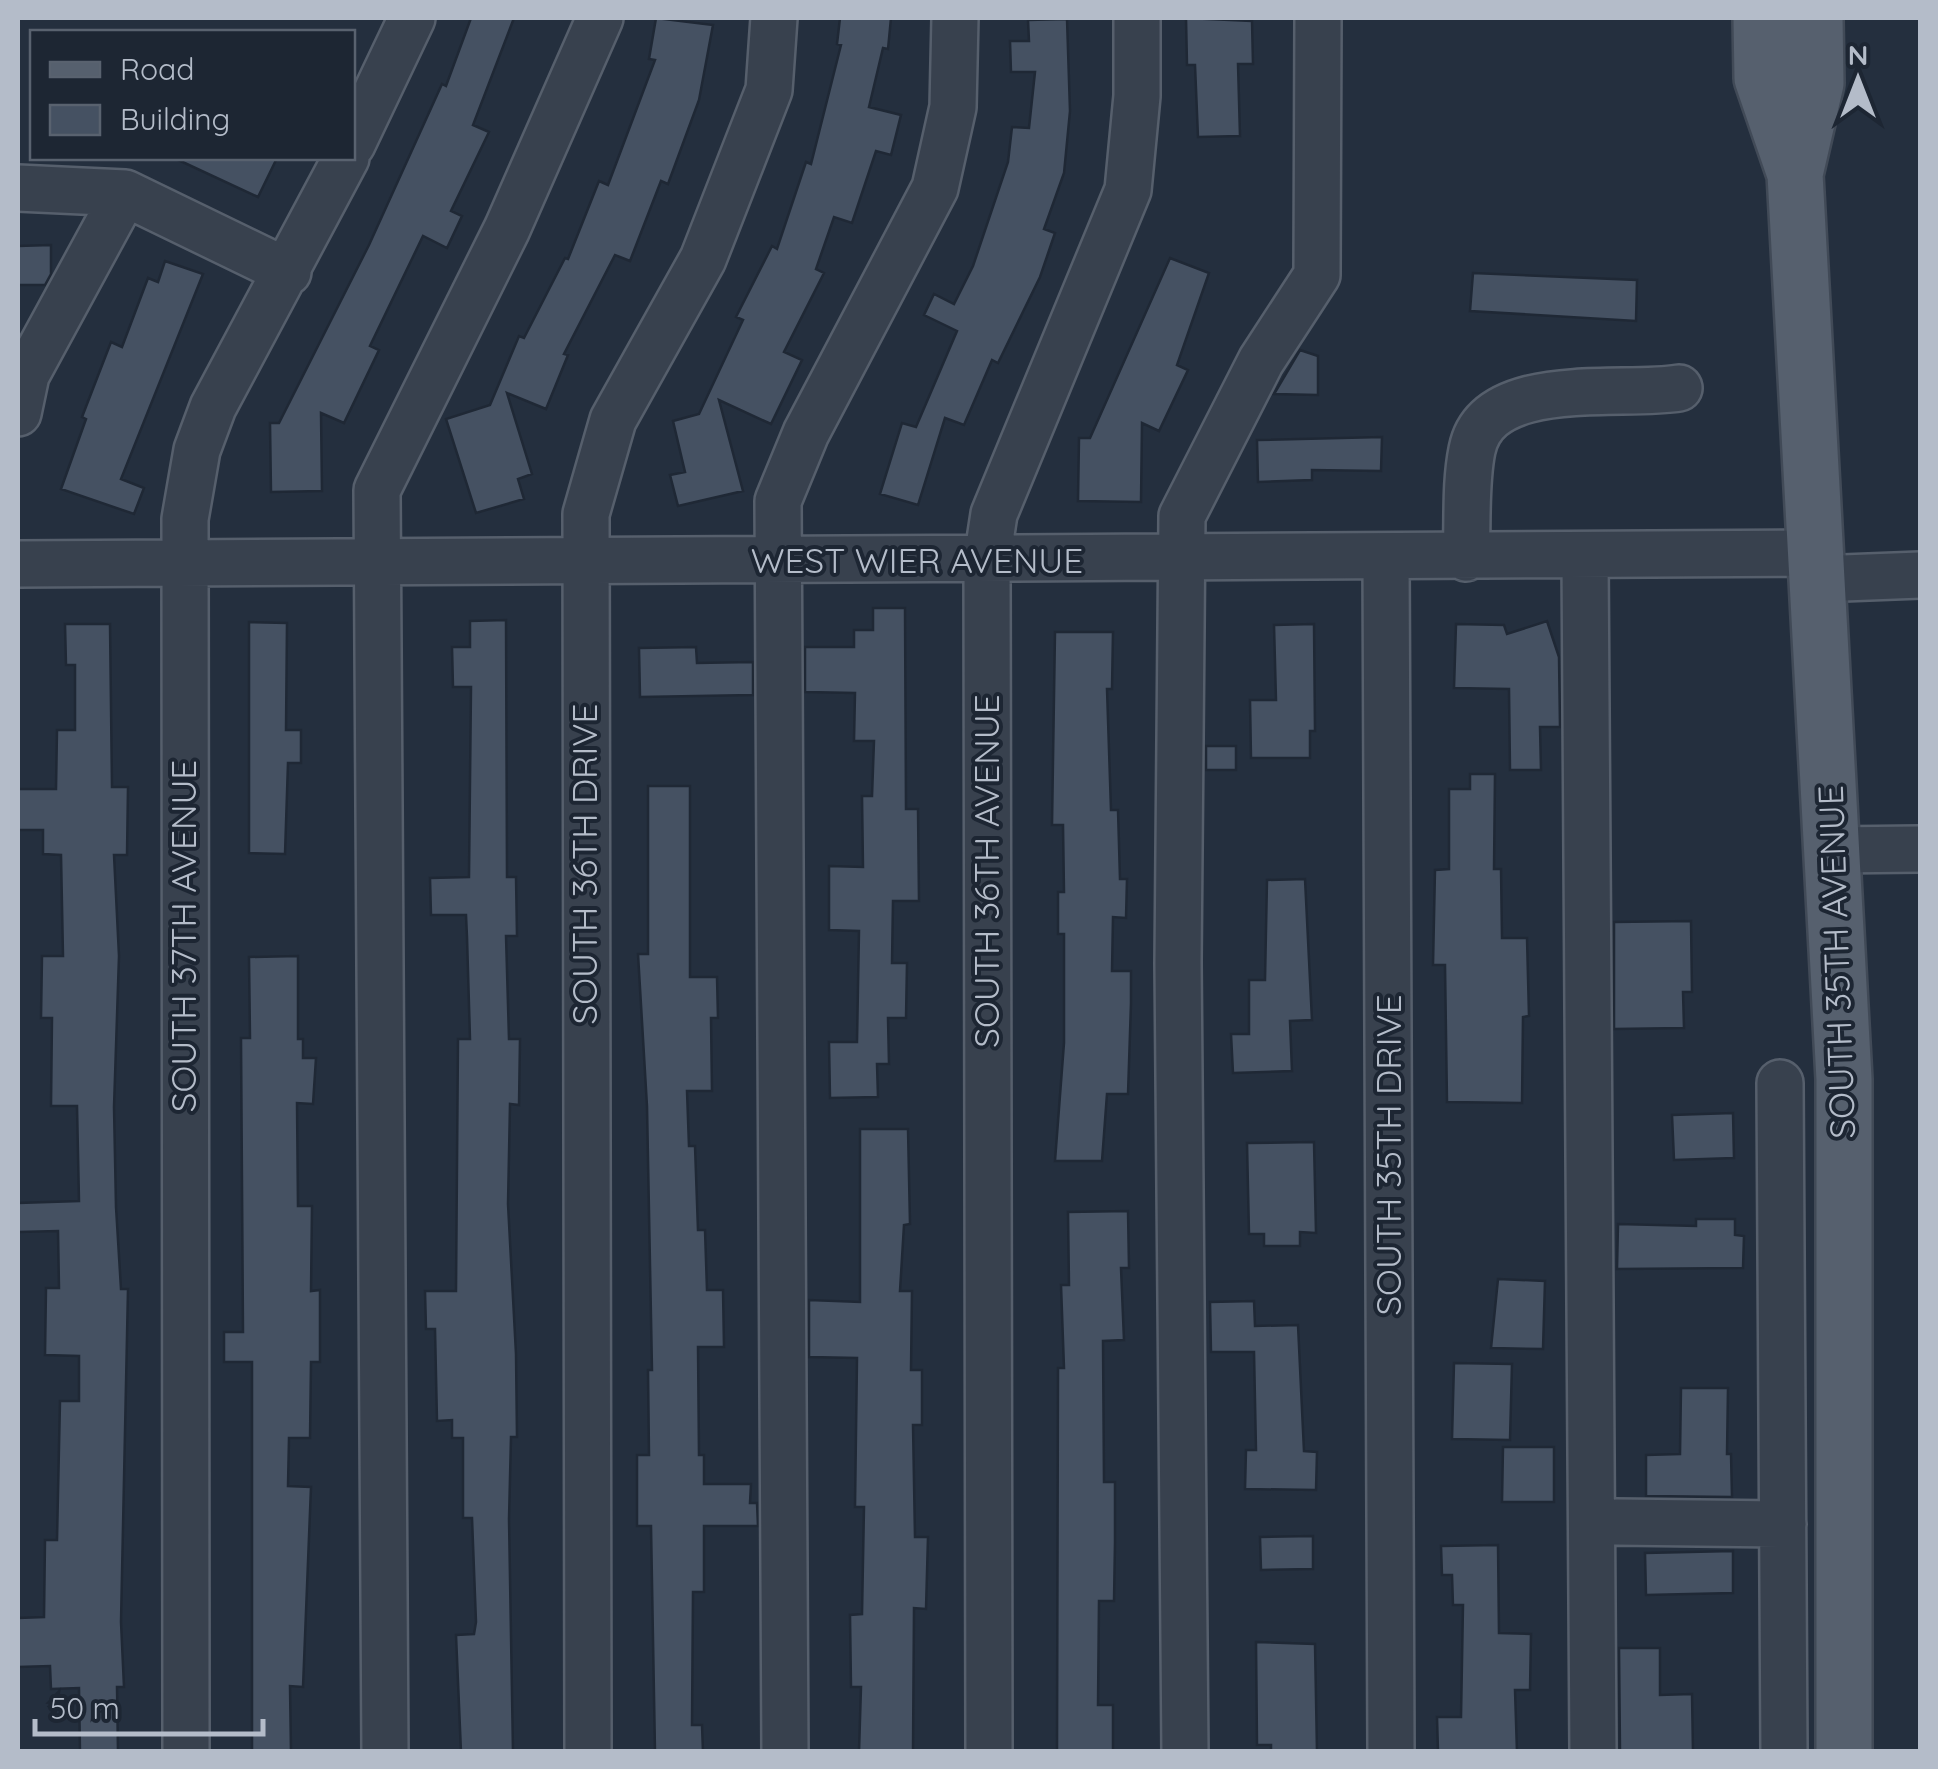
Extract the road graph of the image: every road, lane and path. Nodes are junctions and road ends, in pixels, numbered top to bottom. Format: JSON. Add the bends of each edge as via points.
{"nodes":[{"id":1,"x":412,"y":18,"type":"edge"},
{"id":2,"x":600,"y":18,"type":"edge"},
{"id":3,"x":774,"y":18,"type":"edge"},
{"id":4,"x":955,"y":18,"type":"edge"},
{"id":5,"x":1137,"y":18,"type":"edge"},
{"id":6,"x":1318,"y":18,"type":"edge"},
{"id":7,"x":1761,"y":18,"type":"edge"},
{"id":8,"x":1814,"y":18,"type":"edge"},
{"id":9,"x":355,"y":138,"type":"edge"},
{"id":10,"x":345,"y":160,"type":"edge"},
{"id":11,"x":1795,"y":174,"type":"junction"},
{"id":12,"x":18,"y":188,"type":"edge"},
{"id":13,"x":125,"y":193,"type":"junction"},
{"id":14,"x":288,"y":272,"type":"junction"},
{"id":15,"x":20,"y":387,"type":"edge"},
{"id":16,"x":1679,"y":388,"type":"dead end"},
{"id":17,"x":1386,"y":558,"type":"junction"},
{"id":18,"x":1466,"y":558,"type":"junction"},
{"id":19,"x":1585,"y":558,"type":"junction"},
{"id":20,"x":1182,"y":559,"type":"junction"},
{"id":21,"x":987,"y":560,"type":"junction"},
{"id":22,"x":378,"y":562,"type":"junction"},
{"id":23,"x":584,"y":562,"type":"junction"},
{"id":24,"x":778,"y":562,"type":"junction"},
{"id":25,"x":18,"y":564,"type":"edge"},
{"id":26,"x":184,"y":564,"type":"junction"},
{"id":27,"x":1817,"y":566,"type":"junction"},
{"id":28,"x":1920,"y":575,"type":"edge"},
{"id":29,"x":1920,"y":848,"type":"edge"},
{"id":30,"x":1833,"y":850,"type":"junction"},
{"id":31,"x":1780,"y":1083,"type":"dead end"},
{"id":32,"x":1782,"y":1436,"type":"junction"},
{"id":33,"x":1843,"y":1436,"type":"junction"},
{"id":34,"x":1616,"y":1522,"type":"dead end"},
{"id":35,"x":1783,"y":1524,"type":"junction"},
{"id":36,"x":186,"y":1752,"type":"edge"},
{"id":37,"x":385,"y":1752,"type":"edge"},
{"id":38,"x":588,"y":1752,"type":"edge"},
{"id":39,"x":785,"y":1752,"type":"edge"},
{"id":40,"x":989,"y":1752,"type":"edge"},
{"id":41,"x":1184,"y":1752,"type":"edge"},
{"id":42,"x":1391,"y":1752,"type":"edge"},
{"id":43,"x":1594,"y":1752,"type":"edge"},
{"id":44,"x":1784,"y":1752,"type":"edge"},
{"id":45,"x":1844,"y":1752,"type":"edge"}],
"edges":[{"from":1,"to":9,"type":"street"},
{"from":2,"to":22,"type":"street","via":[[506,229],[377,490]]},
{"from":3,"to":23,"type":"street","name":"SOUTH 36TH DRIVE","via":[[770,90],[703,259],[613,420],[589,500]]},
{"from":4,"to":24,"type":"street","via":[[954,107],[935,188],[792,467],[778,501]]},
{"from":5,"to":21,"type":"street","name":"SOUTH 36TH AVENUE","via":[[1128,190],[994,514]]},
{"from":6,"to":20,"type":"street","via":[[1317,275],[1261,362],[1182,516]]},
{"from":7,"to":11,"type":"main road","name":"SOUTH 35TH AVENUE","via":[[1762,78]]},
{"from":8,"to":11,"type":"main road","name":"SOUTH 35TH AVENUE","via":[[1816,83]]},
{"from":10,"to":14,"type":"street","name":"SOUTH 37TH AVENUE"},
{"from":11,"to":27,"type":"main road","name":"SOUTH 35TH AVENUE"},
{"from":12,"to":13,"type":"street"},
{"from":13,"to":14,"type":"street"},
{"from":13,"to":15,"type":"street"},
{"from":14,"to":26,"type":"street","name":"SOUTH 37TH AVENUE","via":[[213,407],[197,450]]},
{"from":16,"to":18,"type":"street","via":[[1523,398],[1495,414],[1472,447]]},
{"from":17,"to":18,"type":"street","name":"WEST WIER AVENUE"},
{"from":17,"to":20,"type":"street","name":"WEST WIER AVENUE"},
{"from":17,"to":42,"type":"street","name":"SOUTH 35TH DRIVE"},
{"from":18,"to":19,"type":"street","name":"WEST WIER AVENUE"},
{"from":19,"to":27,"type":"street","name":"WEST WIER AVENUE"},
{"from":19,"to":43,"type":"street"},
{"from":20,"to":21,"type":"street","name":"WEST WIER AVENUE"},
{"from":20,"to":41,"type":"street"},
{"from":21,"to":24,"type":"street","name":"WEST WIER AVENUE"},
{"from":21,"to":40,"type":"street","name":"SOUTH 36TH AVENUE"},
{"from":22,"to":23,"type":"street","name":"WEST WIER AVENUE"},
{"from":22,"to":26,"type":"street","name":"WEST WIER AVENUE"},
{"from":22,"to":37,"type":"street"},
{"from":23,"to":24,"type":"street","name":"WEST WIER AVENUE"},
{"from":23,"to":38,"type":"street","name":"SOUTH 36TH DRIVE"},
{"from":24,"to":39,"type":"street"},
{"from":25,"to":26,"type":"street","name":"WEST WIER AVENUE"},
{"from":26,"to":36,"type":"street","name":"SOUTH 37TH AVENUE"},
{"from":27,"to":28,"type":"street","name":"WEST WIER AVENUE"},
{"from":27,"to":30,"type":"main road","name":"SOUTH 35TH AVENUE"},
{"from":29,"to":30,"type":"street"},
{"from":30,"to":33,"type":"main road","name":"SOUTH 35TH AVENUE","via":[[1844,1093]]},
{"from":31,"to":32,"type":"street"},
{"from":32,"to":33,"type":"street"},
{"from":32,"to":35,"type":"street"},
{"from":33,"to":45,"type":"main road","name":"SOUTH 35TH AVENUE"},
{"from":34,"to":35,"type":"street"},
{"from":35,"to":44,"type":"street"}]}
